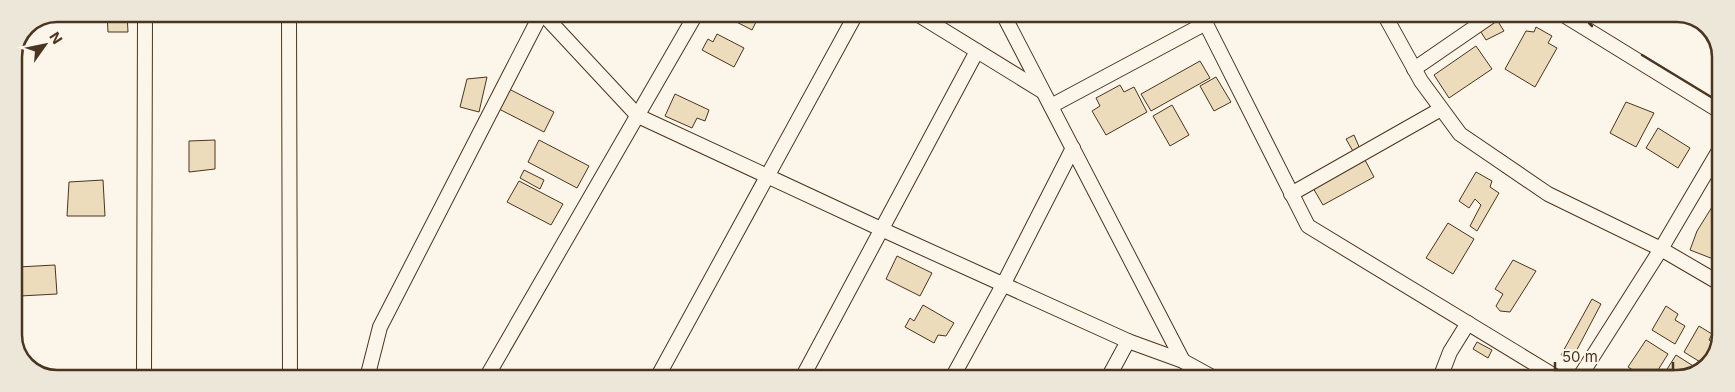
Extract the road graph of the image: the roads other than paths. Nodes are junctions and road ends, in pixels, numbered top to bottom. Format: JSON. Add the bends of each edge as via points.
{"nodes":[{"id":1,"x":145,"y":22,"type":"edge"},
{"id":2,"x":289,"y":22,"type":"edge"},
{"id":3,"x":538,"y":22,"type":"edge"},
{"id":4,"x":550,"y":22,"type":"edge"},
{"id":5,"x":691,"y":22,"type":"edge"},
{"id":6,"x":852,"y":22,"type":"edge"},
{"id":7,"x":930,"y":22,"type":"edge"},
{"id":8,"x":1007,"y":22,"type":"edge"},
{"id":9,"x":1199,"y":22,"type":"edge"},
{"id":10,"x":1205,"y":22,"type":"edge"},
{"id":11,"x":1388,"y":22,"type":"edge"},
{"id":12,"x":1482,"y":22,"type":"edge"},
{"id":13,"x":1575,"y":22,"type":"edge"},
{"id":14,"x":977,"y":51,"type":"junction"},
{"id":15,"x":1414,"y":69,"type":"junction"},
{"id":16,"x":1043,"y":92,"type":"junction"},
{"id":17,"x":1051,"y":106,"type":"junction"},
{"id":18,"x":1712,"y":106,"type":"edge"},
{"id":19,"x":1442,"y":109,"type":"junction"},
{"id":20,"x":638,"y":116,"type":"junction"},
{"id":21,"x":1073,"y":148,"type":"junction"},
{"id":22,"x":1712,"y":162,"type":"edge"},
{"id":23,"x":767,"y":176,"type":"junction"},
{"id":24,"x":1291,"y":194,"type":"junction"},
{"id":25,"x":880,"y":229,"type":"junction"},
{"id":26,"x":1661,"y":249,"type":"junction"},
{"id":27,"x":1712,"y":279,"type":"edge"},
{"id":28,"x":1004,"y":285,"type":"junction"},
{"id":29,"x":1468,"y":323,"type":"junction"},
{"id":30,"x":1128,"y":341,"type":"junction"},
{"id":31,"x":1184,"y":361,"type":"junction"},
{"id":32,"x":144,"y":370,"type":"edge"},
{"id":33,"x":290,"y":370,"type":"edge"},
{"id":34,"x":369,"y":370,"type":"edge"},
{"id":35,"x":491,"y":370,"type":"edge"},
{"id":36,"x":661,"y":370,"type":"edge"},
{"id":37,"x":806,"y":370,"type":"edge"},
{"id":38,"x":956,"y":370,"type":"edge"},
{"id":39,"x":1112,"y":370,"type":"edge"},
{"id":40,"x":1200,"y":370,"type":"edge"},
{"id":41,"x":1443,"y":370,"type":"edge"},
{"id":42,"x":1545,"y":370,"type":"edge"},
{"id":43,"x":1584,"y":370,"type":"edge"}],
"edges":[{"from":1,"to":32,"type":"street"},
{"from":2,"to":33,"type":"street"},
{"from":3,"to":34,"type":"street","via":[[380,327]]},
{"from":4,"to":20,"type":"street"},
{"from":5,"to":20,"type":"street"},
{"from":6,"to":23,"type":"street"},
{"from":7,"to":14,"type":"street"},
{"from":8,"to":16,"type":"street"},
{"from":9,"to":17,"type":"street"},
{"from":10,"to":24,"type":"street"},
{"from":11,"to":15,"type":"street"},
{"from":12,"to":15,"type":"street"},
{"from":13,"to":18,"type":"street"},
{"from":14,"to":16,"type":"street"},
{"from":14,"to":25,"type":"street"},
{"from":15,"to":19,"type":"street"},
{"from":16,"to":17,"type":"street"},
{"from":17,"to":21,"type":"street"},
{"from":19,"to":24,"type":"street"},
{"from":19,"to":26,"type":"street","via":[[1460,134],[1548,194]]},
{"from":20,"to":23,"type":"street"},
{"from":20,"to":35,"type":"street"},
{"from":21,"to":28,"type":"street"},
{"from":21,"to":31,"type":"street"},
{"from":22,"to":26,"type":"street"},
{"from":23,"to":25,"type":"street"},
{"from":23,"to":36,"type":"street"},
{"from":24,"to":29,"type":"street","via":[[1308,226]]},
{"from":25,"to":28,"type":"street"},
{"from":25,"to":37,"type":"street"},
{"from":26,"to":27,"type":"street"},
{"from":26,"to":43,"type":"street"},
{"from":28,"to":30,"type":"street"},
{"from":28,"to":38,"type":"street"},
{"from":29,"to":41,"type":"street"},
{"from":29,"to":42,"type":"street"},
{"from":30,"to":31,"type":"street"},
{"from":30,"to":39,"type":"street"},
{"from":31,"to":40,"type":"street"}]}
